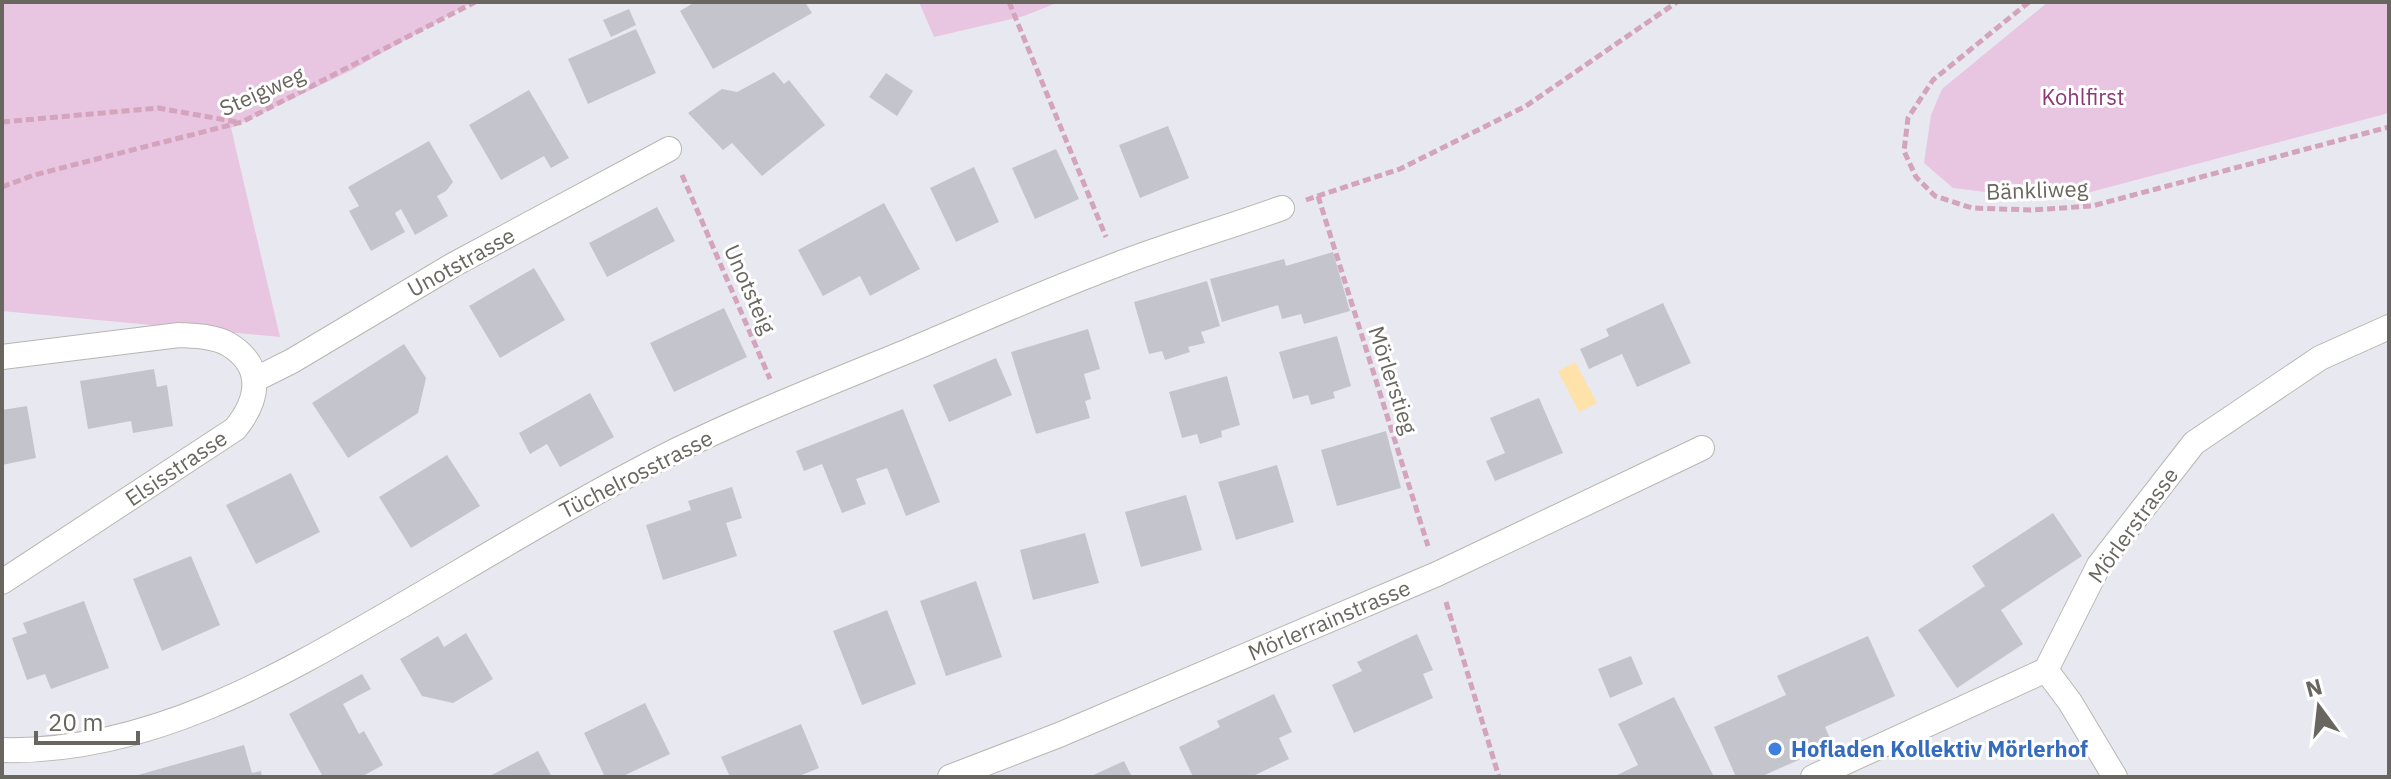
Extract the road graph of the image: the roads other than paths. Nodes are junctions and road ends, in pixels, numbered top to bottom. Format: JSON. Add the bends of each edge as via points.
{"nodes":[{"id":1,"x":669,"y":149,"type":"dead end"},
{"id":2,"x":1282,"y":208,"type":"road end"},
{"id":3,"x":2389,"y":327,"type":"edge"},
{"id":4,"x":2,"y":357,"type":"edge"},
{"id":5,"x":254,"y":380,"type":"junction"},
{"id":6,"x":1702,"y":448,"type":"dead end"},
{"id":7,"x":2,"y":582,"type":"edge"},
{"id":8,"x":2046,"y":670,"type":"junction"},
{"id":9,"x":2,"y":750,"type":"edge"},
{"id":10,"x":950,"y":777,"type":"edge"},
{"id":11,"x":1813,"y":777,"type":"edge"},
{"id":12,"x":2115,"y":777,"type":"edge"}],
"edges":[{"from":1,"to":5,"type":"street","name":"Unotstrasse"},
{"from":2,"to":9,"type":"street","name":"Tüchelrosstrasse","via":[[1117,264],[676,451],[329,648],[221,703],[85,745]]},
{"from":3,"to":8,"type":"street","name":"Mörlerstrasse","via":[[2320,358],[2194,443],[2099,565]]},
{"from":4,"to":5,"type":"street","via":[[179,335],[205,337],[241,354]]},
{"from":5,"to":7,"type":"street","name":"Elsisstrasse","via":[[252,405],[235,429]]},
{"from":6,"to":10,"type":"street","name":"Mörlerrainstrasse","via":[[1437,574]]},
{"from":8,"to":11,"type":"street"},
{"from":8,"to":12,"type":"street"}]}
